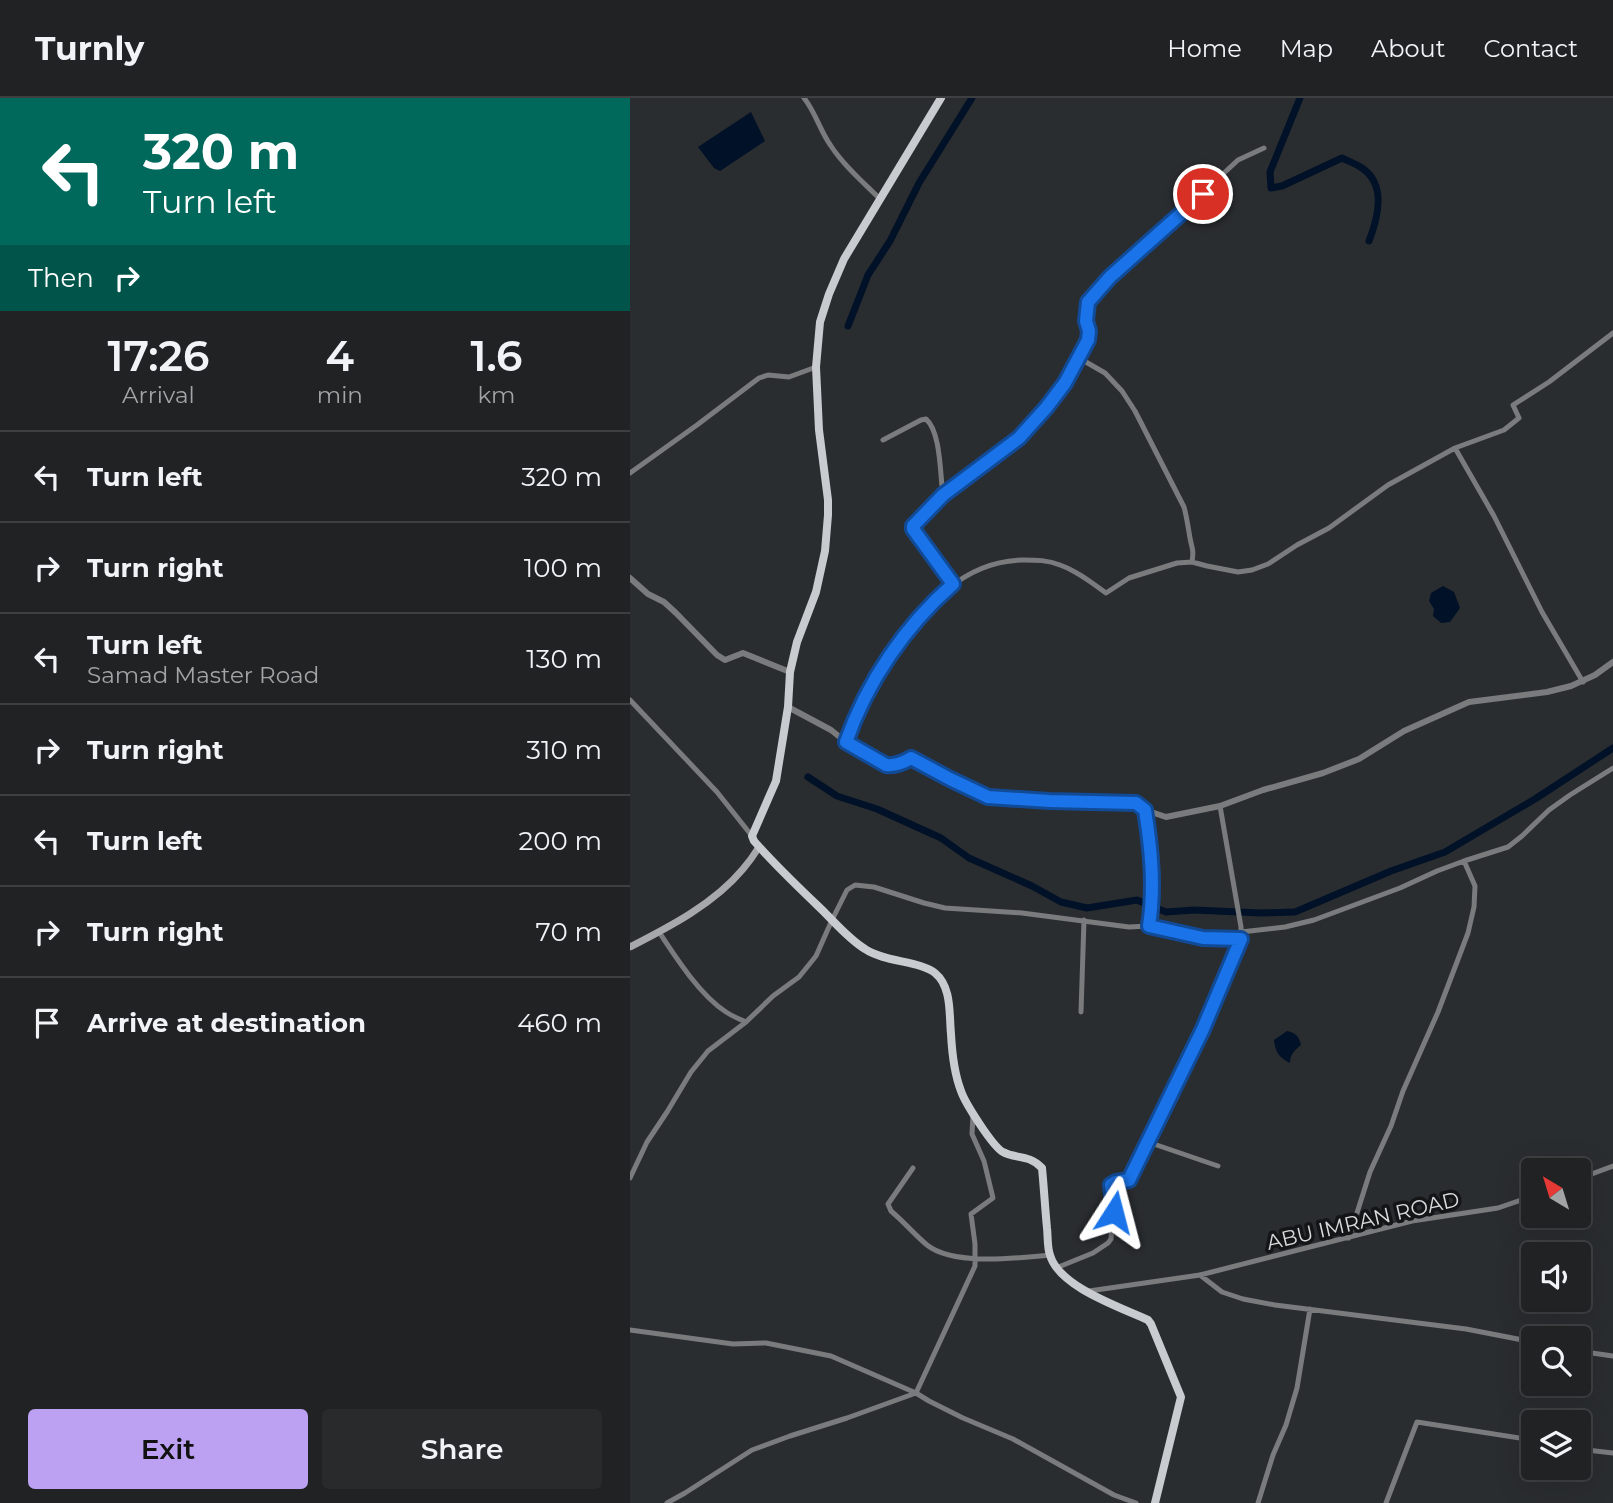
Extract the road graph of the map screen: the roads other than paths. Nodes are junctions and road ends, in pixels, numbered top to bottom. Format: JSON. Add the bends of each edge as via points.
{"nodes":[{"id":1,"x":804,"y":98,"type":"edge"},
{"id":2,"x":941,"y":98,"type":"edge"},
{"id":3,"x":1264,"y":148,"type":"dead end"},
{"id":4,"x":880,"y":199,"type":"junction"},
{"id":5,"x":1613,"y":333,"type":"edge"},
{"id":6,"x":1080,"y":358,"type":"junction"},
{"id":7,"x":816,"y":367,"type":"junction"},
{"id":8,"x":883,"y":440,"type":"dead end"},
{"id":9,"x":1455,"y":448,"type":"junction"},
{"id":10,"x":630,"y":473,"type":"edge"},
{"id":11,"x":943,"y":495,"type":"junction"},
{"id":12,"x":1192,"y":562,"type":"junction"},
{"id":13,"x":630,"y":578,"type":"edge"},
{"id":14,"x":953,"y":584,"type":"junction"},
{"id":15,"x":1613,"y":662,"type":"edge"},
{"id":16,"x":790,"y":672,"type":"junction"},
{"id":17,"x":1583,"y":682,"type":"junction"},
{"id":18,"x":630,"y":700,"type":"edge"},
{"id":19,"x":788,"y":707,"type":"junction"},
{"id":20,"x":846,"y":742,"type":"junction"},
{"id":21,"x":1613,"y":768,"type":"edge"},
{"id":22,"x":1220,"y":806,"type":"junction"},
{"id":23,"x":1145,"y":810,"type":"junction"},
{"id":24,"x":752,"y":836,"type":"junction"},
{"id":25,"x":759,"y":847,"type":"junction"},
{"id":26,"x":1464,"y":861,"type":"junction"},
{"id":27,"x":832,"y":919,"type":"junction"},
{"id":28,"x":1084,"y":920,"type":"junction"},
{"id":29,"x":1149,"y":926,"type":"junction"},
{"id":30,"x":659,"y":932,"type":"junction"},
{"id":31,"x":1241,"y":933,"type":"junction"},
{"id":32,"x":630,"y":947,"type":"edge"},
{"id":33,"x":1081,"y":1012,"type":"dead end"},
{"id":34,"x":746,"y":1023,"type":"junction"},
{"id":35,"x":973,"y":1115,"type":"junction"},
{"id":36,"x":1148,"y":1142,"type":"junction"},
{"id":37,"x":1218,"y":1166,"type":"dead end"},
{"id":38,"x":1613,"y":1166,"type":"edge"},
{"id":39,"x":914,"y":1168,"type":"dead end"},
{"id":40,"x":1591,"y":1174,"type":"edge"},
{"id":41,"x":630,"y":1178,"type":"edge"},
{"id":42,"x":1521,"y":1200,"type":"edge"},
{"id":43,"x":1349,"y":1238,"type":"junction"},
{"id":44,"x":1049,"y":1255,"type":"junction"},
{"id":45,"x":976,"y":1257,"type":"junction"},
{"id":46,"x":1056,"y":1268,"type":"junction"},
{"id":47,"x":1200,"y":1275,"type":"junction"},
{"id":48,"x":1088,"y":1292,"type":"junction"},
{"id":49,"x":1310,"y":1309,"type":"junction"},
{"id":50,"x":630,"y":1330,"type":"edge"},
{"id":51,"x":1521,"y":1340,"type":"edge"},
{"id":52,"x":1591,"y":1353,"type":"edge"},
{"id":53,"x":1613,"y":1356,"type":"edge"},
{"id":54,"x":916,"y":1393,"type":"junction"},
{"id":55,"x":1521,"y":1438,"type":"edge"},
{"id":56,"x":1591,"y":1450,"type":"edge"},
{"id":57,"x":1613,"y":1452,"type":"edge"},
{"id":58,"x":667,"y":1503,"type":"edge"},
{"id":59,"x":1136,"y":1503,"type":"edge"},
{"id":60,"x":1155,"y":1503,"type":"edge"},
{"id":61,"x":1258,"y":1503,"type":"edge"},
{"id":62,"x":1386,"y":1503,"type":"edge"}],
"edges":[{"from":1,"to":4,"type":"street","via":[[830,145]]},
{"from":2,"to":4,"type":"main road"},
{"from":3,"to":6,"type":"street","via":[[1238,160],[1101,287],[1088,302],[1088,340]]},
{"from":4,"to":7,"type":"main road","via":[[829,293],[820,322]]},
{"from":5,"to":9,"type":"street","via":[[1513,405],[1520,418],[1504,430]]},
{"from":6,"to":11,"type":"street","via":[[1019,438]]},
{"from":6,"to":12,"type":"street","via":[[1105,373],[1135,411],[1184,507],[1194,550]]},
{"from":7,"to":10,"type":"street","via":[[789,377],[759,378]]},
{"from":7,"to":16,"type":"main road","via":[[828,515],[825,551]]},
{"from":8,"to":11,"type":"street","via":[[926,419],[939,456]]},
{"from":9,"to":12,"type":"street","via":[[1388,485],[1268,564],[1238,572]]},
{"from":9,"to":17,"type":"street"},
{"from":11,"to":14,"type":"street","via":[[913,529]]},
{"from":12,"to":14,"type":"street","via":[[1144,572],[1106,593],[1061,565],[1040,560],[986,566]]},
{"from":13,"to":16,"type":"street","via":[[664,602],[725,660],[743,653]]},
{"from":14,"to":20,"type":"street","via":[[914,623],[870,687]]},
{"from":15,"to":17,"type":"street"},
{"from":16,"to":19,"type":"main road"},
{"from":17,"to":22,"type":"street","via":[[1547,692],[1469,702],[1404,731],[1359,759]]},
{"from":18,"to":24,"type":"street"},
{"from":19,"to":20,"type":"street"},
{"from":19,"to":24,"type":"main road","via":[[776,781]]},
{"from":20,"to":23,"type":"street","via":[[886,765],[911,758],[988,797],[1136,803]]},
{"from":21,"to":26,"type":"street","via":[[1549,810],[1508,847]]},
{"from":22,"to":23,"type":"street","via":[[1166,817]]},
{"from":22,"to":31,"type":"street"},
{"from":23,"to":29,"type":"street","via":[[1152,899]]},
{"from":24,"to":25,"type":"main road"},
{"from":25,"to":27,"type":"main road"},
{"from":25,"to":30,"type":"main road","via":[[728,885]]},
{"from":26,"to":31,"type":"street","via":[[1314,920]]},
{"from":26,"to":43,"type":"street","via":[[1475,886],[1468,933],[1370,1172]]},
{"from":27,"to":28,"type":"street","via":[[846,890],[855,885],[945,908]]},
{"from":27,"to":34,"type":"street","via":[[816,956]]},
{"from":27,"to":35,"type":"main road","via":[[864,949],[927,968],[943,983],[954,1064]]},
{"from":28,"to":29,"type":"street"},
{"from":28,"to":33,"type":"street"},
{"from":29,"to":31,"type":"street","via":[[1203,938]]},
{"from":30,"to":32,"type":"main road"},
{"from":30,"to":34,"type":"street","via":[[712,1000]]},
{"from":31,"to":36,"type":"street","via":[[1203,1029]]},
{"from":34,"to":41,"type":"street","via":[[708,1051],[691,1072]]},
{"from":35,"to":44,"type":"main road","via":[[1003,1153],[1042,1168]]},
{"from":35,"to":45,"type":"street","via":[[972,1134],[993,1198],[971,1214]]},
{"from":36,"to":37,"type":"street"},
{"from":36,"to":46,"type":"street","via":[[1129,1180],[1111,1185],[1111,1239],[1093,1253]]},
{"from":38,"to":40,"type":"street"},
{"from":39,"to":45,"type":"street","via":[[888,1204],[891,1211],[928,1246],[963,1259]]},
{"from":42,"to":43,"type":"street","name":"ABU IMRAN ROAD"},
{"from":43,"to":47,"type":"street","name":"ABU IMRAN ROAD"},
{"from":44,"to":45,"type":"street"},
{"from":44,"to":46,"type":"main road"},
{"from":45,"to":54,"type":"street"},
{"from":46,"to":48,"type":"main road"},
{"from":47,"to":48,"type":"street","name":"ABU IMRAN ROAD"},
{"from":47,"to":49,"type":"street","via":[[1222,1292],[1243,1299]]},
{"from":48,"to":60,"type":"main road","via":[[1148,1320],[1180,1391]]},
{"from":49,"to":51,"type":"street"},
{"from":49,"to":61,"type":"street","via":[[1297,1388]]},
{"from":50,"to":54,"type":"street","via":[[733,1344],[766,1343],[831,1356]]},
{"from":52,"to":53,"type":"street"},
{"from":54,"to":58,"type":"street","via":[[752,1450]]},
{"from":54,"to":59,"type":"street"},
{"from":55,"to":62,"type":"street","via":[[1417,1422]]},
{"from":56,"to":57,"type":"street"}]}
